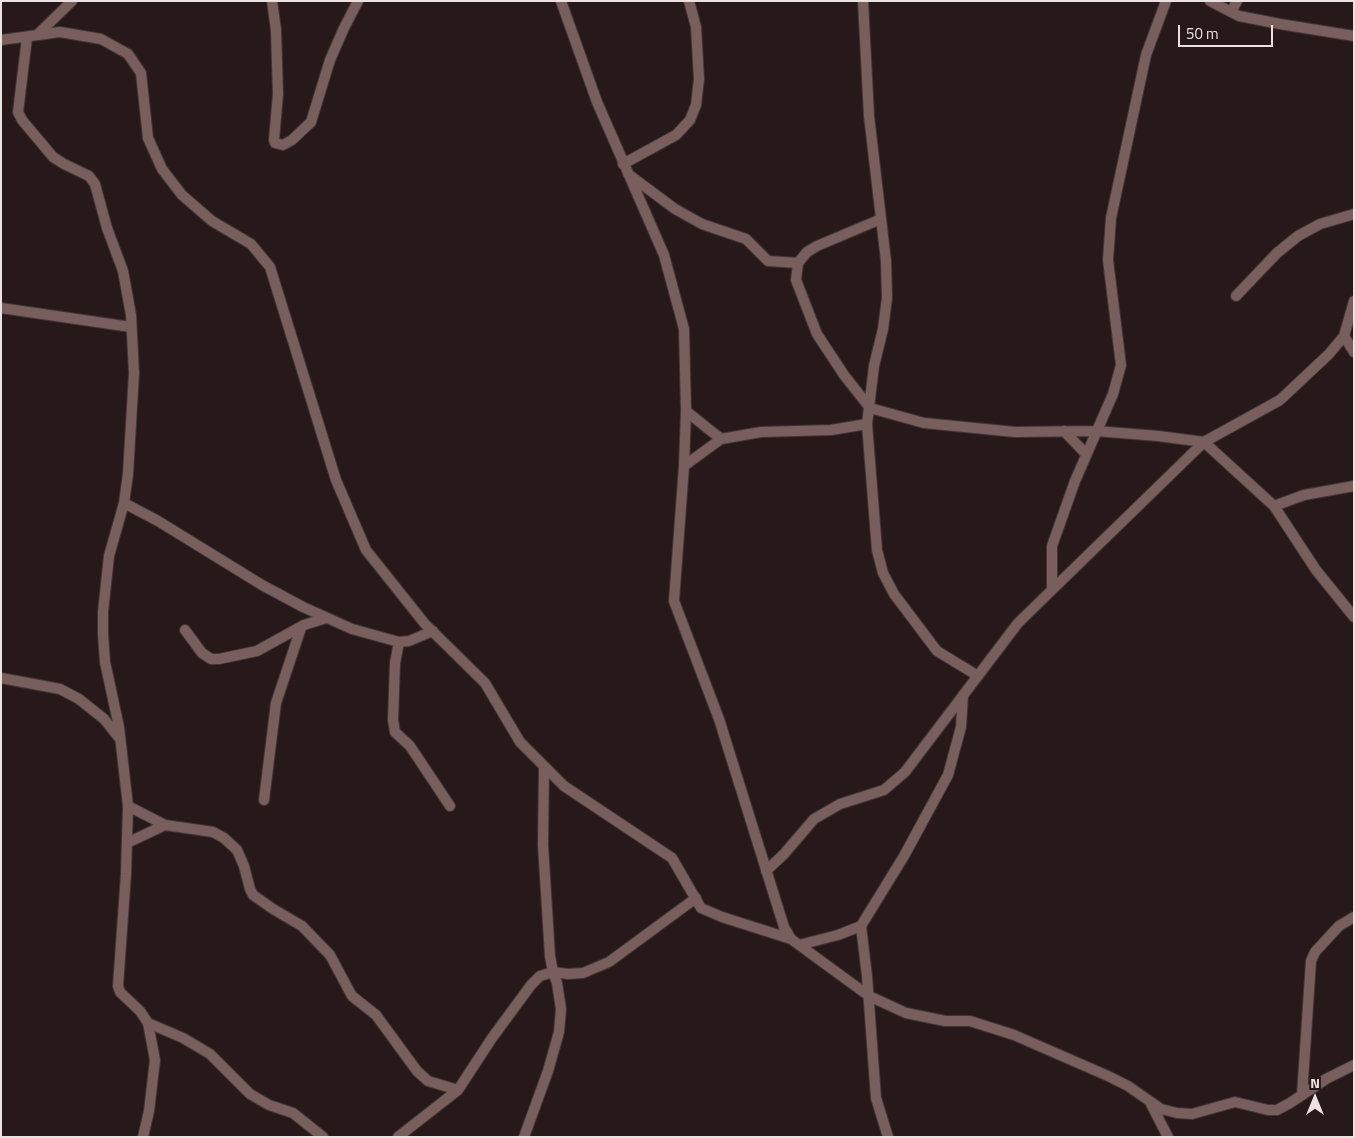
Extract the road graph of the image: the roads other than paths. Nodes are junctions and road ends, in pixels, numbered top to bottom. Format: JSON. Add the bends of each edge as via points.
{"nodes":[{"id":1,"x":72,"y":1,"type":"edge"},
{"id":2,"x":272,"y":1,"type":"edge"},
{"id":3,"x":358,"y":1,"type":"edge"},
{"id":4,"x":561,"y":1,"type":"edge"},
{"id":5,"x":689,"y":1,"type":"edge"},
{"id":6,"x":862,"y":1,"type":"edge"},
{"id":7,"x":1166,"y":1,"type":"edge"},
{"id":8,"x":1210,"y":1,"type":"edge"},
{"id":9,"x":1236,"y":1,"type":"edge"},
{"id":10,"x":1231,"y":12,"type":"junction"},
{"id":11,"x":1354,"y":36,"type":"edge"},
{"id":12,"x":31,"y":37,"type":"junction"},
{"id":13,"x":1,"y":40,"type":"edge"},
{"id":14,"x":626,"y":169,"type":"junction"},
{"id":15,"x":1354,"y":214,"type":"edge"},
{"id":16,"x":881,"y":219,"type":"junction"},
{"id":17,"x":798,"y":263,"type":"junction"},
{"id":18,"x":1236,"y":296,"type":"dead end"},
{"id":19,"x":1354,"y":301,"type":"edge"},
{"id":20,"x":1,"y":308,"type":"edge"},
{"id":21,"x":131,"y":327,"type":"junction"},
{"id":22,"x":1348,"y":333,"type":"edge"},
{"id":23,"x":1354,"y":352,"type":"edge"},
{"id":24,"x":870,"y":408,"type":"junction"},
{"id":25,"x":686,"y":411,"type":"junction"},
{"id":26,"x":867,"y":424,"type":"junction"},
{"id":27,"x":1064,"y":431,"type":"junction"},
{"id":28,"x":1096,"y":431,"type":"junction"},
{"id":29,"x":721,"y":439,"type":"junction"},
{"id":30,"x":1204,"y":442,"type":"junction"},
{"id":31,"x":1086,"y":454,"type":"junction"},
{"id":32,"x":684,"y":466,"type":"junction"},
{"id":33,"x":1354,"y":486,"type":"edge"},
{"id":34,"x":124,"y":503,"type":"junction"},
{"id":35,"x":1274,"y":506,"type":"junction"},
{"id":36,"x":1052,"y":590,"type":"junction"},
{"id":37,"x":303,"y":607,"type":"junction"},
{"id":38,"x":1354,"y":617,"type":"edge"},
{"id":39,"x":326,"y":618,"type":"junction"},
{"id":40,"x":302,"y":627,"type":"junction"},
{"id":41,"x":185,"y":630,"type":"dead end"},
{"id":42,"x":433,"y":631,"type":"junction"},
{"id":43,"x":399,"y":642,"type":"junction"},
{"id":44,"x":978,"y":676,"type":"junction"},
{"id":45,"x":1,"y":678,"type":"edge"},
{"id":46,"x":963,"y":695,"type":"junction"},
{"id":47,"x":121,"y":740,"type":"junction"},
{"id":48,"x":544,"y":766,"type":"junction"},
{"id":49,"x":264,"y":800,"type":"dead end"},
{"id":50,"x":128,"y":806,"type":"junction"},
{"id":51,"x":450,"y":806,"type":"dead end"},
{"id":52,"x":165,"y":825,"type":"junction"},
{"id":53,"x":127,"y":843,"type":"junction"},
{"id":54,"x":766,"y":871,"type":"junction"},
{"id":55,"x":696,"y":898,"type":"junction"},
{"id":56,"x":1354,"y":917,"type":"edge"},
{"id":57,"x":861,"y":926,"type":"junction"},
{"id":58,"x":795,"y":942,"type":"junction"},
{"id":59,"x":553,"y":972,"type":"junction"},
{"id":60,"x":869,"y":996,"type":"junction"},
{"id":61,"x":148,"y":1023,"type":"junction"},
{"id":62,"x":1354,"y":1065,"type":"edge"},
{"id":63,"x":458,"y":1090,"type":"junction"},
{"id":64,"x":1302,"y":1095,"type":"junction"},
{"id":65,"x":1150,"y":1103,"type":"junction"},
{"id":66,"x":143,"y":1137,"type":"edge"},
{"id":67,"x":323,"y":1137,"type":"edge"},
{"id":68,"x":398,"y":1137,"type":"edge"},
{"id":69,"x":524,"y":1137,"type":"edge"},
{"id":70,"x":888,"y":1137,"type":"edge"},
{"id":71,"x":1168,"y":1137,"type":"edge"}],
"edges":[{"from":1,"to":12,"type":"street"},
{"from":2,"to":3,"type":"street","via":[[278,94],[274,140],[283,145],[310,122],[330,60]]},
{"from":4,"to":14,"type":"street","via":[[597,102]]},
{"from":5,"to":14,"type":"street","via":[[696,27],[699,79],[696,105],[690,120],[676,135]]},
{"from":6,"to":16,"type":"street","via":[[869,116]]},
{"from":7,"to":28,"type":"street","via":[[1146,55],[1111,218],[1108,260],[1120,365],[1113,394]]},
{"from":8,"to":10,"type":"street"},
{"from":9,"to":10,"type":"street"},
{"from":10,"to":11,"type":"street"},
{"from":12,"to":13,"type":"street"},
{"from":12,"to":21,"type":"street","via":[[18,112],[53,157],[89,176],[95,184],[123,271]]},
{"from":12,"to":42,"type":"street","via":[[60,32],[101,39],[128,54],[140,73],[148,138],[162,169],[182,195],[212,220],[251,244],[270,267],[336,480],[366,550]]},
{"from":14,"to":17,"type":"street","via":[[675,209],[702,224],[746,239],[768,261]]},
{"from":14,"to":25,"type":"street","via":[[664,255],[684,329]]},
{"from":15,"to":18,"type":"street","via":[[1320,224],[1298,236]]},
{"from":16,"to":17,"type":"street","via":[[817,246]]},
{"from":16,"to":24,"type":"street","via":[[887,298]]},
{"from":17,"to":24,"type":"street","via":[[796,280],[817,334]]},
{"from":19,"to":22,"type":"street"},
{"from":20,"to":21,"type":"street"},
{"from":21,"to":34,"type":"street","via":[[134,373]]},
{"from":22,"to":23,"type":"street"},
{"from":22,"to":30,"type":"street","via":[[1280,400]]},
{"from":24,"to":26,"type":"street"},
{"from":24,"to":27,"type":"street","via":[[924,423],[1015,432]]},
{"from":25,"to":29,"type":"street"},
{"from":25,"to":32,"type":"street"},
{"from":26,"to":29,"type":"street","via":[[831,430],[762,432]]},
{"from":26,"to":44,"type":"street","via":[[877,550],[883,573],[894,594],[937,651]]},
{"from":27,"to":28,"type":"street"},
{"from":27,"to":31,"type":"street"},
{"from":28,"to":30,"type":"street"},
{"from":28,"to":31,"type":"street"},
{"from":29,"to":32,"type":"street"},
{"from":30,"to":35,"type":"street"},
{"from":30,"to":36,"type":"street"},
{"from":31,"to":36,"type":"street","via":[[1052,546]]},
{"from":32,"to":54,"type":"street","via":[[674,601],[719,719]]},
{"from":33,"to":35,"type":"street","via":[[1304,495]]},
{"from":34,"to":37,"type":"street"},
{"from":34,"to":47,"type":"street","via":[[108,556],[102,634]]},
{"from":35,"to":38,"type":"street","via":[[1316,570]]},
{"from":36,"to":44,"type":"street","via":[[1018,623]]},
{"from":37,"to":39,"type":"street"},
{"from":37,"to":40,"type":"street"},
{"from":39,"to":40,"type":"street"},
{"from":39,"to":43,"type":"street","via":[[352,630]]},
{"from":40,"to":41,"type":"street","via":[[257,651],[219,659],[202,653]]},
{"from":40,"to":49,"type":"street","via":[[276,703]]},
{"from":42,"to":43,"type":"street"},
{"from":42,"to":48,"type":"street","via":[[485,683],[520,742]]},
{"from":43,"to":51,"type":"street","via":[[395,663],[395,732],[410,746]]},
{"from":44,"to":46,"type":"street"},
{"from":45,"to":47,"type":"street","via":[[60,689],[79,698],[104,719]]},
{"from":46,"to":54,"type":"street","via":[[905,772],[884,790],[840,804],[814,820]]},
{"from":46,"to":57,"type":"street","via":[[961,727],[948,775]]},
{"from":47,"to":50,"type":"street"},
{"from":48,"to":55,"type":"street","via":[[564,786],[672,858]]},
{"from":48,"to":59,"type":"street","via":[[543,845]]},
{"from":50,"to":52,"type":"street"},
{"from":50,"to":53,"type":"street"},
{"from":52,"to":53,"type":"street"},
{"from":52,"to":63,"type":"street","via":[[213,832],[224,838],[237,850],[253,895],[302,926],[330,955],[352,996],[376,1015],[417,1072],[428,1081]]},
{"from":53,"to":61,"type":"street","via":[[118,986]]},
{"from":54,"to":58,"type":"street","via":[[784,927]]},
{"from":55,"to":58,"type":"street","via":[[701,908]]},
{"from":55,"to":59,"type":"street","via":[[609,962],[583,973]]},
{"from":56,"to":64,"type":"street","via":[[1339,926],[1311,961]]},
{"from":57,"to":58,"type":"street","via":[[838,935]]},
{"from":57,"to":60,"type":"street"},
{"from":58,"to":60,"type":"street"},
{"from":59,"to":63,"type":"street","via":[[540,976],[531,985]]},
{"from":59,"to":69,"type":"street","via":[[561,1009],[559,1032]]},
{"from":60,"to":65,"type":"street","via":[[906,1013],[945,1021],[970,1021],[1014,1035],[1108,1076]]},
{"from":60,"to":70,"type":"street","via":[[876,1098]]},
{"from":61,"to":66,"type":"street","via":[[155,1060],[150,1111]]},
{"from":61,"to":67,"type":"street","via":[[210,1054],[250,1094],[293,1113]]},
{"from":62,"to":64,"type":"street"},
{"from":63,"to":68,"type":"street"},
{"from":64,"to":65,"type":"street","via":[[1277,1110],[1235,1102],[1192,1114]]},
{"from":65,"to":71,"type":"street"}]}
